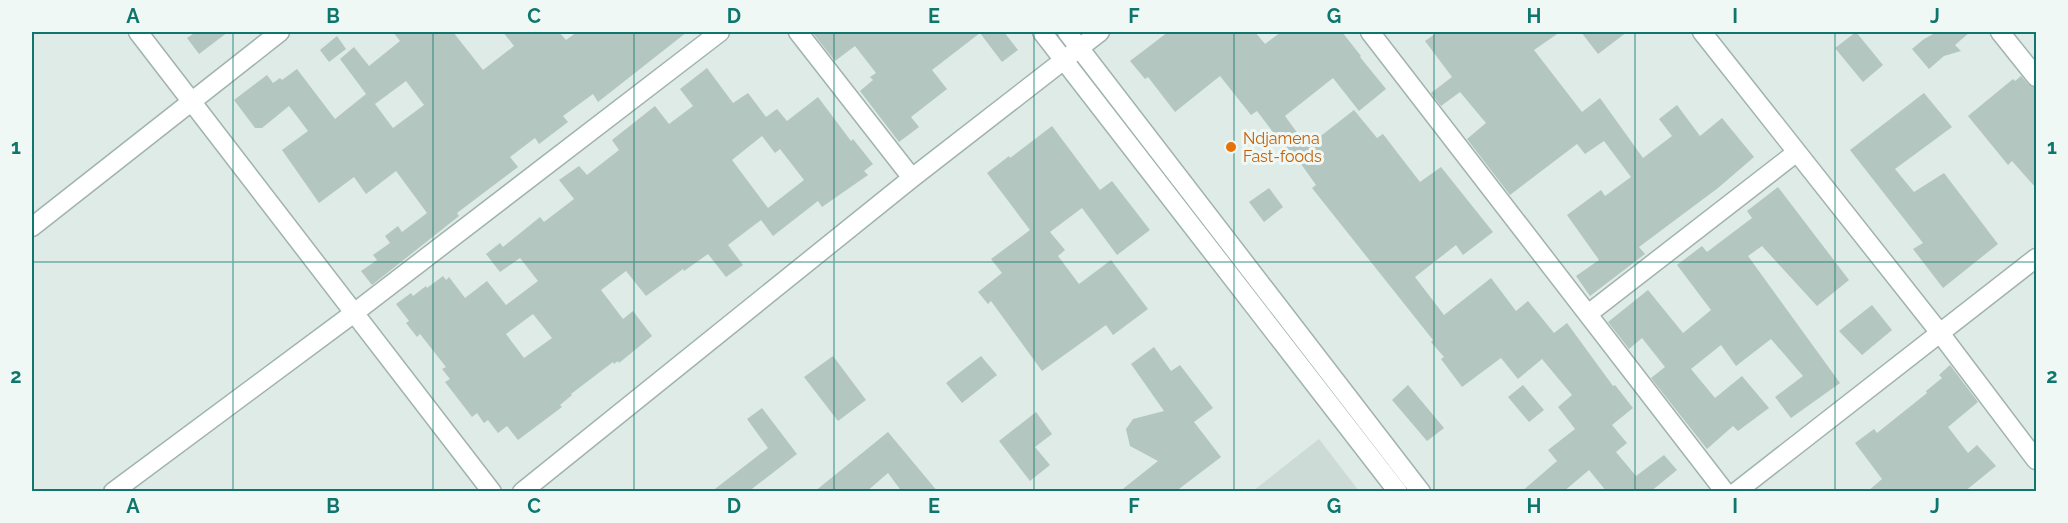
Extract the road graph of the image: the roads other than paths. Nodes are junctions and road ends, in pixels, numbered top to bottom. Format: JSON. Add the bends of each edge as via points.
{"nodes":[{"id":1,"x":138,"y":32,"type":"edge"},
{"id":2,"x":280,"y":32,"type":"edge"},
{"id":3,"x":720,"y":32,"type":"edge"},
{"id":4,"x":798,"y":32,"type":"edge"},
{"id":5,"x":1042,"y":32,"type":"edge"},
{"id":6,"x":1067,"y":32,"type":"edge"},
{"id":7,"x":1100,"y":32,"type":"edge"},
{"id":8,"x":1370,"y":32,"type":"edge"},
{"id":9,"x":1702,"y":32,"type":"edge"},
{"id":10,"x":2000,"y":32,"type":"edge"},
{"id":11,"x":1080,"y":48,"type":"junction"},
{"id":12,"x":1064,"y":60,"type":"junction"},
{"id":13,"x":2037,"y":77,"type":"edge"},
{"id":14,"x":192,"y":100,"type":"junction"},
{"id":15,"x":1797,"y":152,"type":"junction"},
{"id":16,"x":912,"y":178,"type":"junction"},
{"id":17,"x":32,"y":227,"type":"edge"},
{"id":18,"x":2037,"y":258,"type":"edge"},
{"id":19,"x":354,"y":313,"type":"junction"},
{"id":20,"x":1588,"y":314,"type":"junction"},
{"id":21,"x":1940,"y":333,"type":"junction"},
{"id":22,"x":2037,"y":460,"type":"edge"},
{"id":23,"x":113,"y":492,"type":"edge"},
{"id":24,"x":492,"y":492,"type":"edge"},
{"id":25,"x":522,"y":492,"type":"edge"},
{"id":26,"x":1398,"y":492,"type":"edge"},
{"id":27,"x":1421,"y":492,"type":"edge"},
{"id":28,"x":1725,"y":492,"type":"edge"},
{"id":29,"x":1736,"y":492,"type":"edge"}],
"edges":[{"from":1,"to":14,"type":"street"},
{"from":2,"to":14,"type":"street"},
{"from":3,"to":19,"type":"street"},
{"from":4,"to":16,"type":"street"},
{"from":5,"to":12,"type":"street"},
{"from":6,"to":11,"type":"street"},
{"from":7,"to":11,"type":"street"},
{"from":8,"to":20,"type":"street"},
{"from":9,"to":15,"type":"street"},
{"from":10,"to":13,"type":"street"},
{"from":11,"to":12,"type":"street"},
{"from":11,"to":27,"type":"street"},
{"from":12,"to":16,"type":"street"},
{"from":12,"to":26,"type":"street"},
{"from":14,"to":17,"type":"street"},
{"from":14,"to":19,"type":"street"},
{"from":15,"to":20,"type":"street"},
{"from":15,"to":21,"type":"street"},
{"from":16,"to":25,"type":"street"},
{"from":18,"to":21,"type":"street"},
{"from":19,"to":23,"type":"street"},
{"from":19,"to":24,"type":"street"},
{"from":20,"to":28,"type":"street"},
{"from":21,"to":22,"type":"street"},
{"from":21,"to":29,"type":"street"}]}
